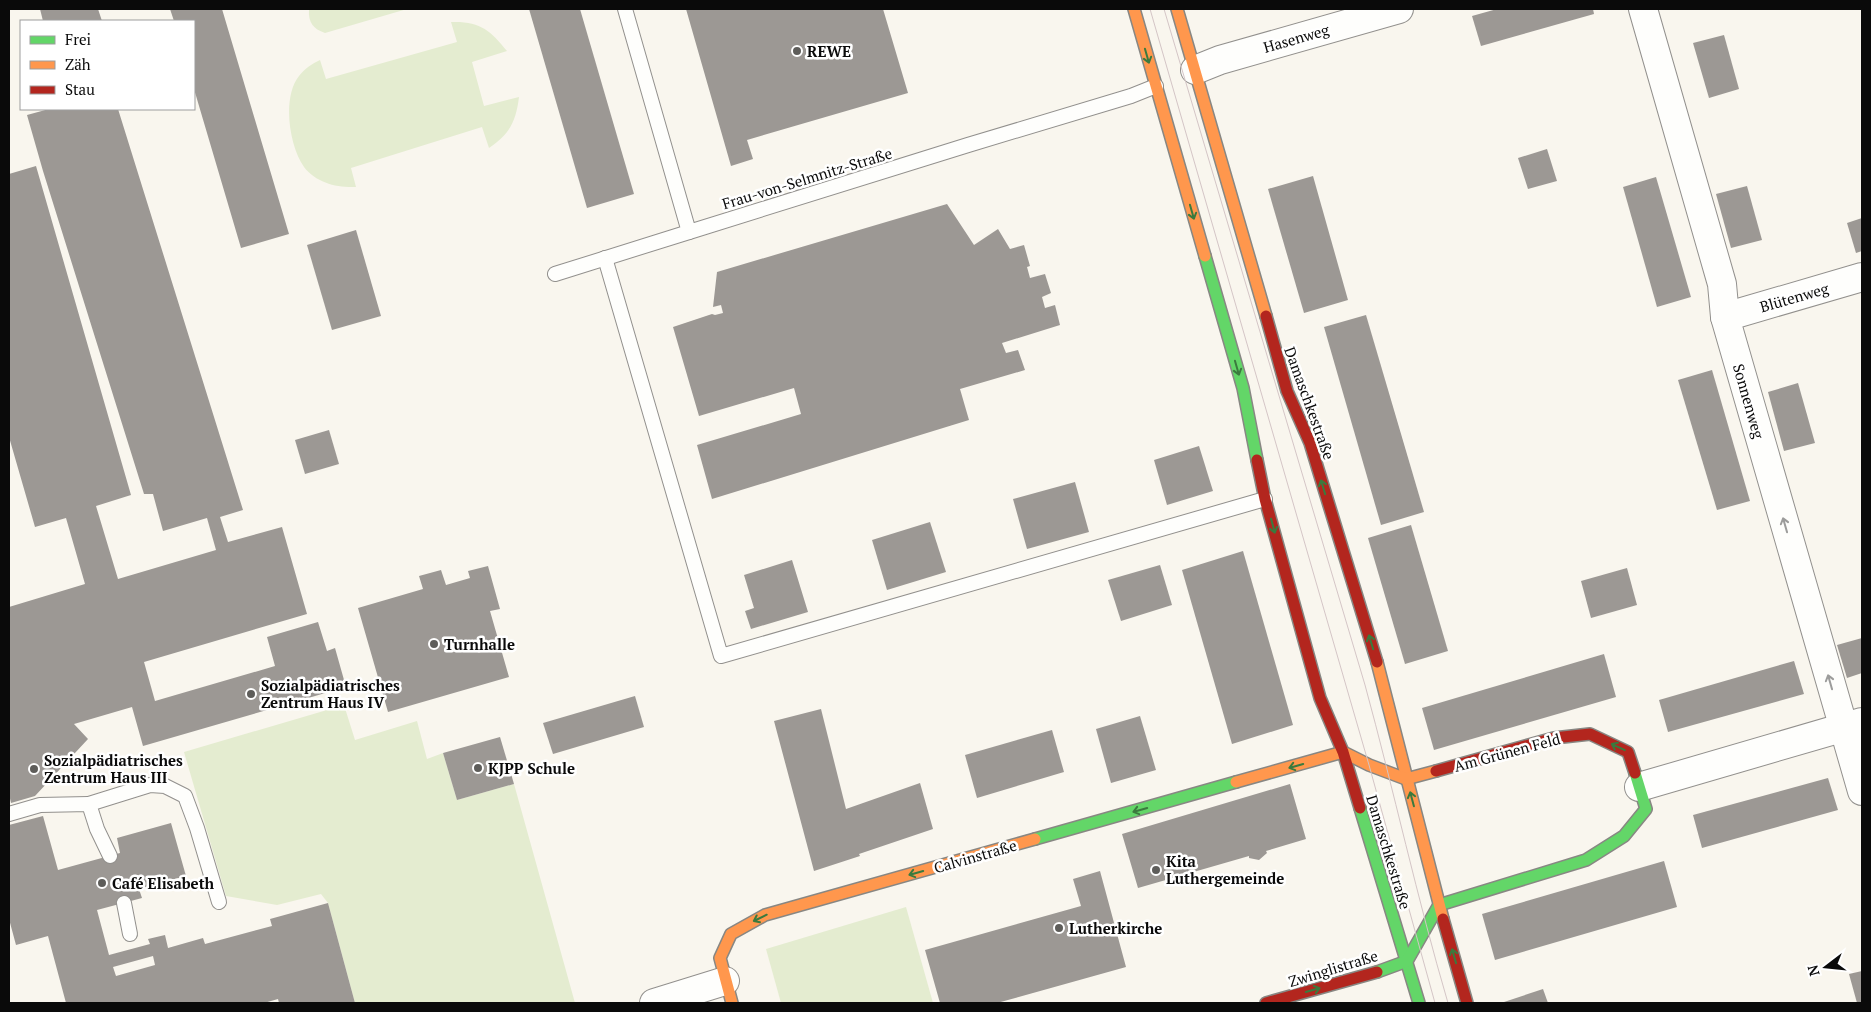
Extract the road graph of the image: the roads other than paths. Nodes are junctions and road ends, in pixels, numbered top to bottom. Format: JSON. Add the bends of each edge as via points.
{"nodes":[{"id":1,"x":625,"y":9,"type":"edge"},
{"id":2,"x":1134,"y":9,"type":"edge"},
{"id":3,"x":1177,"y":9,"type":"edge"},
{"id":4,"x":1399,"y":9,"type":"edge"},
{"id":5,"x":1643,"y":9,"type":"edge"},
{"id":6,"x":1183,"y":75,"type":"junction"},
{"id":7,"x":1156,"y":86,"type":"junction"},
{"id":8,"x":690,"y":232,"type":"junction"},
{"id":9,"x":605,"y":258,"type":"junction"},
{"id":10,"x":556,"y":274,"type":"dead end"},
{"id":11,"x":1862,"y":278,"type":"edge"},
{"id":12,"x":1725,"y":317,"type":"junction"},
{"id":13,"x":1265,"y":498,"type":"junction"},
{"id":14,"x":1853,"y":725,"type":"edge"},
{"id":15,"x":1343,"y":752,"type":"junction"},
{"id":16,"x":1406,"y":779,"type":"junction"},
{"id":17,"x":1639,"y":787,"type":"junction"},
{"id":18,"x":1862,"y":791,"type":"edge"},
{"id":19,"x":89,"y":804,"type":"junction"},
{"id":20,"x":9,"y":814,"type":"edge"},
{"id":21,"x":110,"y":856,"type":"dead end"},
{"id":22,"x":124,"y":902,"type":"dead end"},
{"id":23,"x":219,"y":902,"type":"dead end"},
{"id":24,"x":1439,"y":905,"type":"junction"},
{"id":25,"x":130,"y":934,"type":"dead end"},
{"id":26,"x":1407,"y":961,"type":"junction"},
{"id":27,"x":729,"y":992,"type":"edge"},
{"id":28,"x":654,"y":1003,"type":"edge"},
{"id":29,"x":1266,"y":1003,"type":"edge"},
{"id":30,"x":1420,"y":1003,"type":"edge"},
{"id":31,"x":1467,"y":1003,"type":"edge"}],
"edges":[{"from":1,"to":8,"type":"lane"},
{"from":2,"to":7,"type":"street","name":"Damaschkestraße","one_way":true},
{"from":3,"to":6,"type":"street","name":"Damaschkestraße"},
{"from":4,"to":6,"type":"street","name":"Hasenweg","via":[[1220,60]]},
{"from":5,"to":12,"type":"street","name":"Sonnenweg","via":[[1722,284]]},
{"from":6,"to":7,"type":"street"},
{"from":16,"to":6,"type":"street","name":"Damaschkestraße","one_way":true,"via":[[1383,680],[1310,443],[1287,392]]},
{"from":7,"to":8,"type":"lane","name":"Frau-von-Selmnitz-Straße"},
{"from":7,"to":13,"type":"street","name":"Damaschkestraße","one_way":true,"via":[[1243,388]]},
{"from":8,"to":9,"type":"lane","name":"Frau-von-Selmnitz-Straße"},
{"from":9,"to":10,"type":"lane","name":"Frau-von-Selmnitz-Straße"},
{"from":9,"to":13,"type":"lane","via":[[721,656]]},
{"from":11,"to":12,"type":"street","name":"Blütenweg"},
{"from":14,"to":12,"type":"street","name":"Sonnenweg","one_way":true},
{"from":13,"to":15,"type":"street","name":"Damaschkestraße","one_way":true,"via":[[1320,698]]},
{"from":14,"to":17,"type":"street"},
{"from":14,"to":18,"type":"street","name":"Sonnenweg"},
{"from":15,"to":16,"type":"street"},
{"from":15,"to":26,"type":"street","name":"Damaschkestraße"},
{"from":15,"to":27,"type":"street","name":"Calvinstraße","one_way":true,"via":[[765,915],[731,934],[720,958]]},
{"from":17,"to":16,"type":"street","name":"Am Grünen Feld","one_way":true,"via":[[1628,752],[1590,734],[1554,738]]},
{"from":24,"to":16,"type":"street","name":"Damaschkestraße","one_way":true},
{"from":17,"to":24,"type":"street","name":"Am Grünen Feld","via":[[1646,809],[1624,836],[1586,860]]},
{"from":19,"to":20,"type":"lane","via":[[40,805]]},
{"from":19,"to":21,"type":"lane"},
{"from":19,"to":23,"type":"lane","via":[[150,785],[165,786],[185,796]]},
{"from":22,"to":25,"type":"lane"},
{"from":24,"to":26,"type":"street","name":"Damaschkestraße"},
{"from":31,"to":24,"type":"street","name":"Damaschkestraße","one_way":true},
{"from":29,"to":26,"type":"street","name":"Zwinglistraße","one_way":true},
{"from":26,"to":30,"type":"street","name":"Damaschkestraße"},
{"from":27,"to":28,"type":"street","name":"Calvinstraße"}]}
